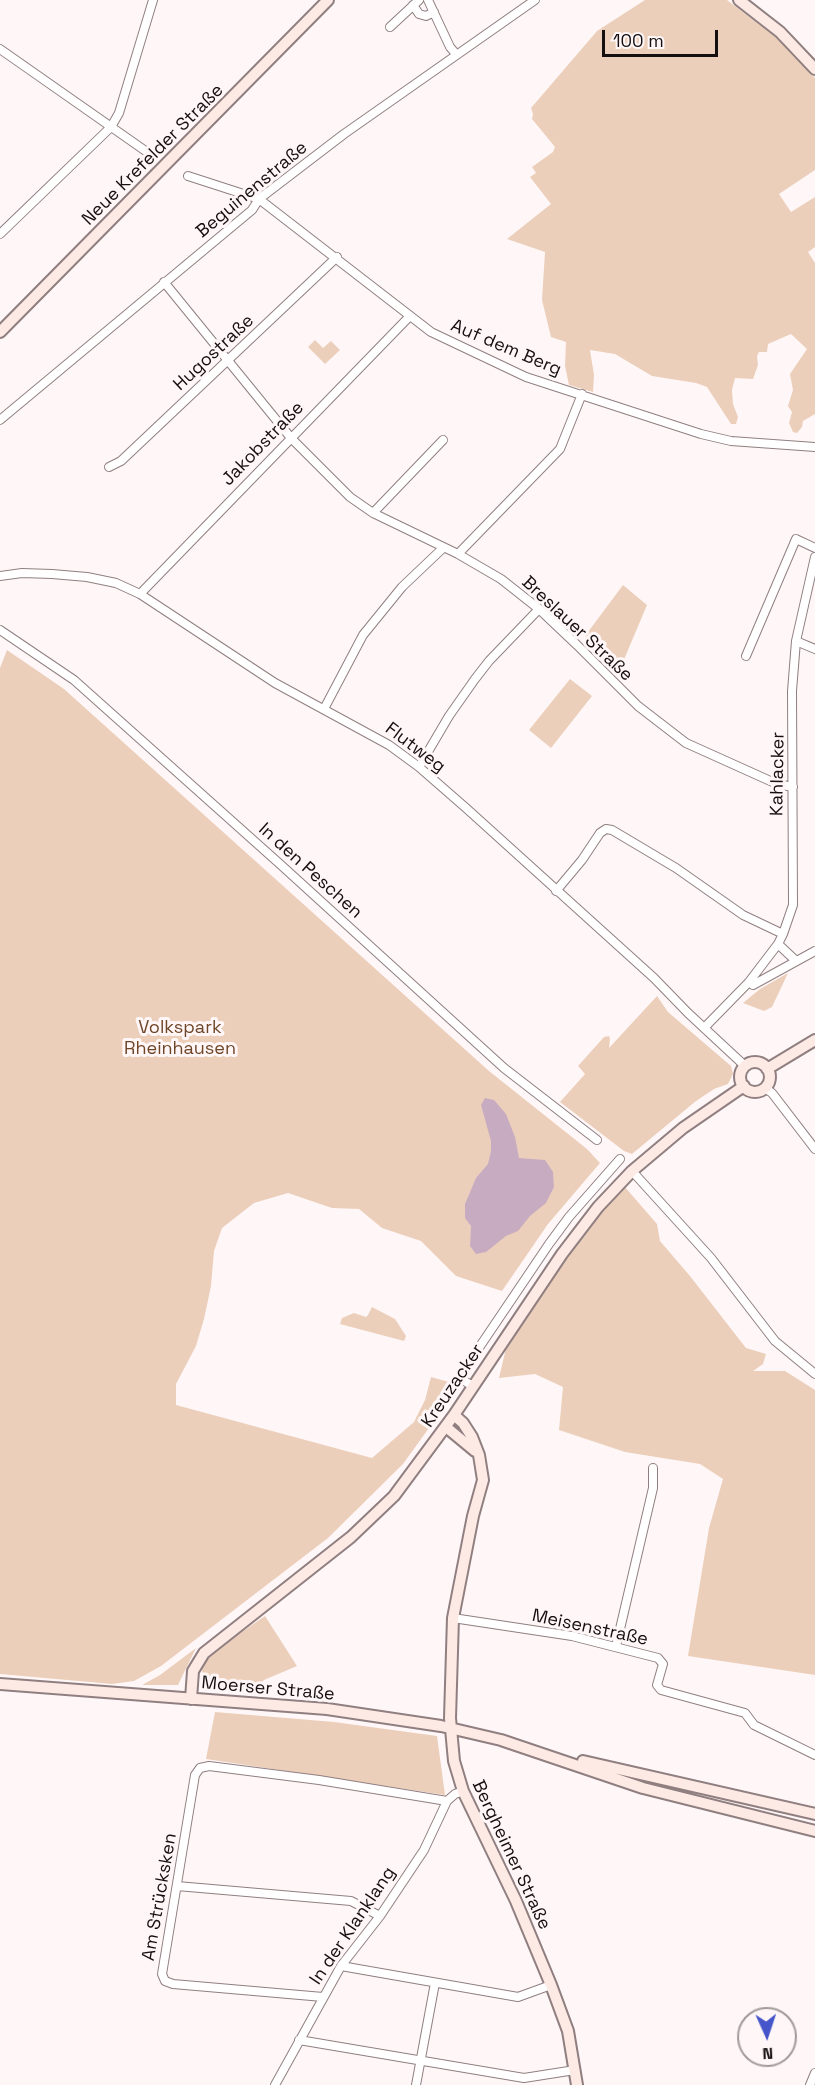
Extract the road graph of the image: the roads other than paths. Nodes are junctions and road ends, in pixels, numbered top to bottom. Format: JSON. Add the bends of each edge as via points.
{"nodes":[{"id":1,"x":153,"y":0,"type":"edge"},
{"id":2,"x":328,"y":0,"type":"edge"},
{"id":3,"x":428,"y":0,"type":"edge"},
{"id":4,"x":536,"y":0,"type":"edge"},
{"id":5,"x":739,"y":0,"type":"edge"},
{"id":6,"x":416,"y":2,"type":"edge"},
{"id":7,"x":434,"y":12,"type":"junction"},
{"id":8,"x":390,"y":27,"type":"dead end"},
{"id":9,"x":0,"y":49,"type":"edge"},
{"id":10,"x":456,"y":54,"type":"junction"},
{"id":11,"x":815,"y":69,"type":"edge"},
{"id":12,"x":111,"y":127,"type":"junction"},
{"id":13,"x":147,"y":152,"type":"dead end"},
{"id":14,"x":188,"y":176,"type":"dead end"},
{"id":15,"x":259,"y":199,"type":"junction"},
{"id":16,"x":0,"y":234,"type":"edge"},
{"id":17,"x":337,"y":257,"type":"junction"},
{"id":18,"x":164,"y":282,"type":"junction"},
{"id":19,"x":409,"y":317,"type":"junction"},
{"id":20,"x":0,"y":332,"type":"edge"},
{"id":21,"x":227,"y":360,"type":"junction"},
{"id":22,"x":582,"y":394,"type":"junction"},
{"id":23,"x":0,"y":420,"type":"edge"},
{"id":24,"x":291,"y":438,"type":"junction"},
{"id":25,"x":443,"y":440,"type":"dead end"},
{"id":26,"x":815,"y":447,"type":"edge"},
{"id":27,"x":109,"y":467,"type":"dead end"},
{"id":28,"x":373,"y":513,"type":"junction"},
{"id":29,"x":443,"y":548,"type":"junction"},
{"id":30,"x":815,"y":548,"type":"edge"},
{"id":31,"x":458,"y":554,"type":"junction"},
{"id":32,"x":815,"y":557,"type":"edge"},
{"id":33,"x":0,"y":576,"type":"edge"},
{"id":34,"x":140,"y":594,"type":"junction"},
{"id":35,"x":539,"y":609,"type":"junction"},
{"id":36,"x":0,"y":630,"type":"edge"},
{"id":37,"x":796,"y":641,"type":"junction"},
{"id":38,"x":815,"y":649,"type":"edge"},
{"id":39,"x":746,"y":656,"type":"dead end"},
{"id":40,"x":324,"y":709,"type":"junction"},
{"id":41,"x":419,"y":767,"type":"junction"},
{"id":42,"x":793,"y":787,"type":"junction"},
{"id":43,"x":556,"y":891,"type":"junction"},
{"id":44,"x":783,"y":934,"type":"junction"},
{"id":45,"x":778,"y":944,"type":"junction"},
{"id":46,"x":815,"y":951,"type":"edge"},
{"id":47,"x":795,"y":960,"type":"junction"},
{"id":48,"x":748,"y":982,"type":"junction"},
{"id":49,"x":704,"y":1028,"type":"junction"},
{"id":50,"x":815,"y":1040,"type":"edge"},
{"id":51,"x":745,"y":1066,"type":"junction"},
{"id":52,"x":767,"y":1069,"type":"junction"},
{"id":53,"x":744,"y":1086,"type":"junction"},
{"id":54,"x":765,"y":1088,"type":"junction"},
{"id":55,"x":597,"y":1140,"type":"dead end"},
{"id":56,"x":815,"y":1149,"type":"edge"},
{"id":57,"x":620,"y":1159,"type":"dead end"},
{"id":58,"x":632,"y":1171,"type":"junction"},
{"id":59,"x":468,"y":1364,"type":"junction"},
{"id":60,"x":481,"y":1374,"type":"junction"},
{"id":61,"x":815,"y":1374,"type":"edge"},
{"id":62,"x":473,"y":1386,"type":"junction"},
{"id":63,"x":454,"y":1415,"type":"junction"},
{"id":64,"x":446,"y":1427,"type":"junction"},
{"id":65,"x":479,"y":1455,"type":"junction"},
{"id":66,"x":653,"y":1468,"type":"dead end"},
{"id":67,"x":453,"y":1618,"type":"junction"},
{"id":68,"x":616,"y":1646,"type":"junction"},
{"id":69,"x":0,"y":1684,"type":"edge"},
{"id":70,"x":191,"y":1699,"type":"junction"},
{"id":71,"x":450,"y":1728,"type":"junction"},
{"id":72,"x":530,"y":1749,"type":"junction"},
{"id":73,"x":815,"y":1755,"type":"edge"},
{"id":74,"x":463,"y":1791,"type":"junction"},
{"id":75,"x":447,"y":1801,"type":"junction"},
{"id":76,"x":815,"y":1814,"type":"edge"},
{"id":77,"x":815,"y":1831,"type":"edge"},
{"id":78,"x":177,"y":1887,"type":"junction"},
{"id":79,"x":380,"y":1916,"type":"junction"},
{"id":80,"x":341,"y":1966,"type":"junction"},
{"id":81,"x":435,"y":1983,"type":"junction"},
{"id":82,"x":551,"y":1985,"type":"junction"},
{"id":83,"x":323,"y":1997,"type":"junction"},
{"id":84,"x":299,"y":2040,"type":"junction"},
{"id":85,"x":421,"y":2060,"type":"junction"},
{"id":86,"x":575,"y":2070,"type":"junction"},
{"id":87,"x":815,"y":2073,"type":"edge"},
{"id":88,"x":275,"y":2085,"type":"edge"},
{"id":89,"x":416,"y":2085,"type":"edge"},
{"id":90,"x":577,"y":2085,"type":"edge"},
{"id":91,"x":810,"y":2085,"type":"edge"}],
"edges":[{"from":1,"to":12,"type":"street","via":[[119,113]]},
{"from":2,"to":20,"type":"street","name":"Neue Krefelder Straße"},
{"from":3,"to":7,"type":"street"},
{"from":4,"to":10,"type":"street","name":"Beguinenstraße"},
{"from":5,"to":11,"type":"street","via":[[780,32]]},
{"from":6,"to":7,"type":"street","via":[[419,14]]},
{"from":6,"to":8,"type":"street"},
{"from":7,"to":10,"type":"street"},
{"from":9,"to":12,"type":"street"},
{"from":10,"to":15,"type":"street","name":"Beguinenstraße"},
{"from":12,"to":13,"type":"street"},
{"from":12,"to":16,"type":"street"},
{"from":14,"to":15,"type":"street","name":"Auf dem Berg"},
{"from":15,"to":17,"type":"street","name":"Auf dem Berg"},
{"from":15,"to":18,"type":"street","name":"Beguinenstraße","via":[[252,210]]},
{"from":17,"to":19,"type":"street","name":"Auf dem Berg"},
{"from":17,"to":21,"type":"street","name":"Hugostraße"},
{"from":18,"to":21,"type":"street","name":"Breslauer Straße"},
{"from":18,"to":23,"type":"street","name":"Beguinenstraße"},
{"from":19,"to":22,"type":"street","name":"Auf dem Berg","via":[[431,332],[526,377]]},
{"from":19,"to":24,"type":"street","name":"Jakobstraße"},
{"from":21,"to":24,"type":"street","name":"Breslauer Straße"},
{"from":21,"to":27,"type":"street","name":"Hugostraße","via":[[121,461]]},
{"from":22,"to":26,"type":"street","name":"Auf dem Berg","via":[[731,441]]},
{"from":22,"to":31,"type":"street","via":[[560,449]]},
{"from":24,"to":28,"type":"street","name":"Breslauer Straße","via":[[350,497]]},
{"from":24,"to":34,"type":"street","name":"Jakobstraße"},
{"from":25,"to":28,"type":"street"},
{"from":28,"to":29,"type":"street","name":"Breslauer Straße"},
{"from":29,"to":31,"type":"street","name":"Breslauer Straße"},
{"from":29,"to":40,"type":"street","via":[[402,587],[363,635]]},
{"from":30,"to":39,"type":"street","via":[[796,538]]},
{"from":31,"to":35,"type":"street","name":"Breslauer Straße","via":[[501,579]]},
{"from":32,"to":37,"type":"street","name":"Kahlacker"},
{"from":33,"to":34,"type":"street","name":"Flutweg","via":[[22,573],[87,577],[116,583]]},
{"from":34,"to":40,"type":"street","name":"Flutweg","via":[[275,683]]},
{"from":35,"to":41,"type":"street","via":[[475,679]]},
{"from":35,"to":42,"type":"street","name":"Breslauer Straße","via":[[638,706],[686,743],[777,784]]},
{"from":36,"to":55,"type":"street","name":"In den Peschen","via":[[74,680],[504,1068]]},
{"from":37,"to":38,"type":"street"},
{"from":37,"to":42,"type":"street","name":"Kahlacker"},
{"from":40,"to":41,"type":"street","name":"Flutweg","via":[[375,736]]},
{"from":41,"to":43,"type":"street","name":"Flutweg"},
{"from":42,"to":44,"type":"street","name":"Kahlacker","via":[[793,905]]},
{"from":43,"to":44,"type":"street","via":[[600,833],[612,830],[743,915]]},
{"from":43,"to":49,"type":"street","name":"Flutweg"},
{"from":44,"to":45,"type":"street","name":"Kahlacker"},
{"from":45,"to":47,"type":"street"},
{"from":45,"to":48,"type":"street","name":"Kahlacker"},
{"from":46,"to":47,"type":"street"},
{"from":47,"to":48,"type":"street","name":"Kahlacker","via":[[753,985]]},
{"from":48,"to":49,"type":"street","name":"Kahlacker"},
{"from":49,"to":51,"type":"street","name":"Flutweg"},
{"from":50,"to":52,"type":"street"},
{"from":51,"to":52,"type":"street","via":[[759,1063]]},
{"from":51,"to":53,"type":"street","via":[[740,1076]]},
{"from":52,"to":54,"type":"street","via":[[770,1077]]},
{"from":53,"to":54,"type":"street","via":[[754,1092]]},
{"from":53,"to":58,"type":"street","name":"Kreuzacker","via":[[683,1128]]},
{"from":54,"to":56,"type":"street"},
{"from":57,"to":59,"type":"street","via":[[556,1235]]},
{"from":58,"to":60,"type":"street","name":"Kreuzacker","via":[[577,1233]]},
{"from":58,"to":61,"type":"street","via":[[711,1258],[775,1341]]},
{"from":59,"to":60,"type":"street"},
{"from":59,"to":62,"type":"street","via":[[459,1378]]},
{"from":60,"to":62,"type":"street","name":"Kreuzacker"},
{"from":62,"to":63,"type":"street","name":"Kreuzacker"},
{"from":63,"to":64,"type":"street","name":"Kreuzacker"},
{"from":63,"to":65,"type":"street","name":"Bergheimer Straße","via":[[472,1437]]},
{"from":64,"to":65,"type":"street"},
{"from":64,"to":70,"type":"street","name":"Kreuzacker","via":[[393,1496],[351,1537],[204,1653],[193,1671]]},
{"from":65,"to":67,"type":"street","name":"Bergheimer Straße","via":[[483,1480]]},
{"from":66,"to":68,"type":"street","via":[[653,1488]]},
{"from":67,"to":68,"type":"street","name":"Meisenstraße"},
{"from":67,"to":71,"type":"street","name":"Bergheimer Straße"},
{"from":68,"to":73,"type":"street","name":"Meisenstraße","via":[[662,1660],[657,1684],[661,1690],[745,1713],[754,1725]]},
{"from":69,"to":70,"type":"street","name":"Moerser Straße"},
{"from":70,"to":71,"type":"street","name":"Moerser Straße","via":[[327,1709]]},
{"from":71,"to":72,"type":"street","name":"Moerser Straße"},
{"from":71,"to":74,"type":"street","name":"Bergheimer Straße"},
{"from":72,"to":76,"type":"street","name":"Moerser Straße"},
{"from":72,"to":77,"type":"street","name":"Moerser Straße","via":[[643,1788]]},
{"from":74,"to":75,"type":"street"},
{"from":74,"to":82,"type":"street","name":"Bergheimer Straße"},
{"from":75,"to":78,"type":"street","name":"Am Strücksken","via":[[319,1780],[200,1768],[195,1775]]},
{"from":75,"to":79,"type":"street","name":"In der Klanklang","via":[[424,1850]]},
{"from":78,"to":79,"type":"street","via":[[351,1901]]},
{"from":78,"to":83,"type":"street","name":"Am Strücksken","via":[[162,1974],[165,1981]]},
{"from":79,"to":80,"type":"street","name":"In der Klanklang"},
{"from":80,"to":81,"type":"street"},
{"from":80,"to":83,"type":"street","name":"In der Klanklang"},
{"from":81,"to":82,"type":"street","via":[[518,1997]]},
{"from":81,"to":85,"type":"street"},
{"from":82,"to":86,"type":"street","name":"Bergheimer Straße","via":[[568,2031]]},
{"from":83,"to":84,"type":"street","name":"In der Klanklang"},
{"from":84,"to":85,"type":"street"},
{"from":84,"to":88,"type":"street","name":"In der Klanklang"},
{"from":85,"to":86,"type":"street","via":[[524,2078]]},
{"from":85,"to":89,"type":"street"},
{"from":86,"to":90,"type":"street","name":"Bergheimer Straße"},
{"from":87,"to":91,"type":"street"}]}
